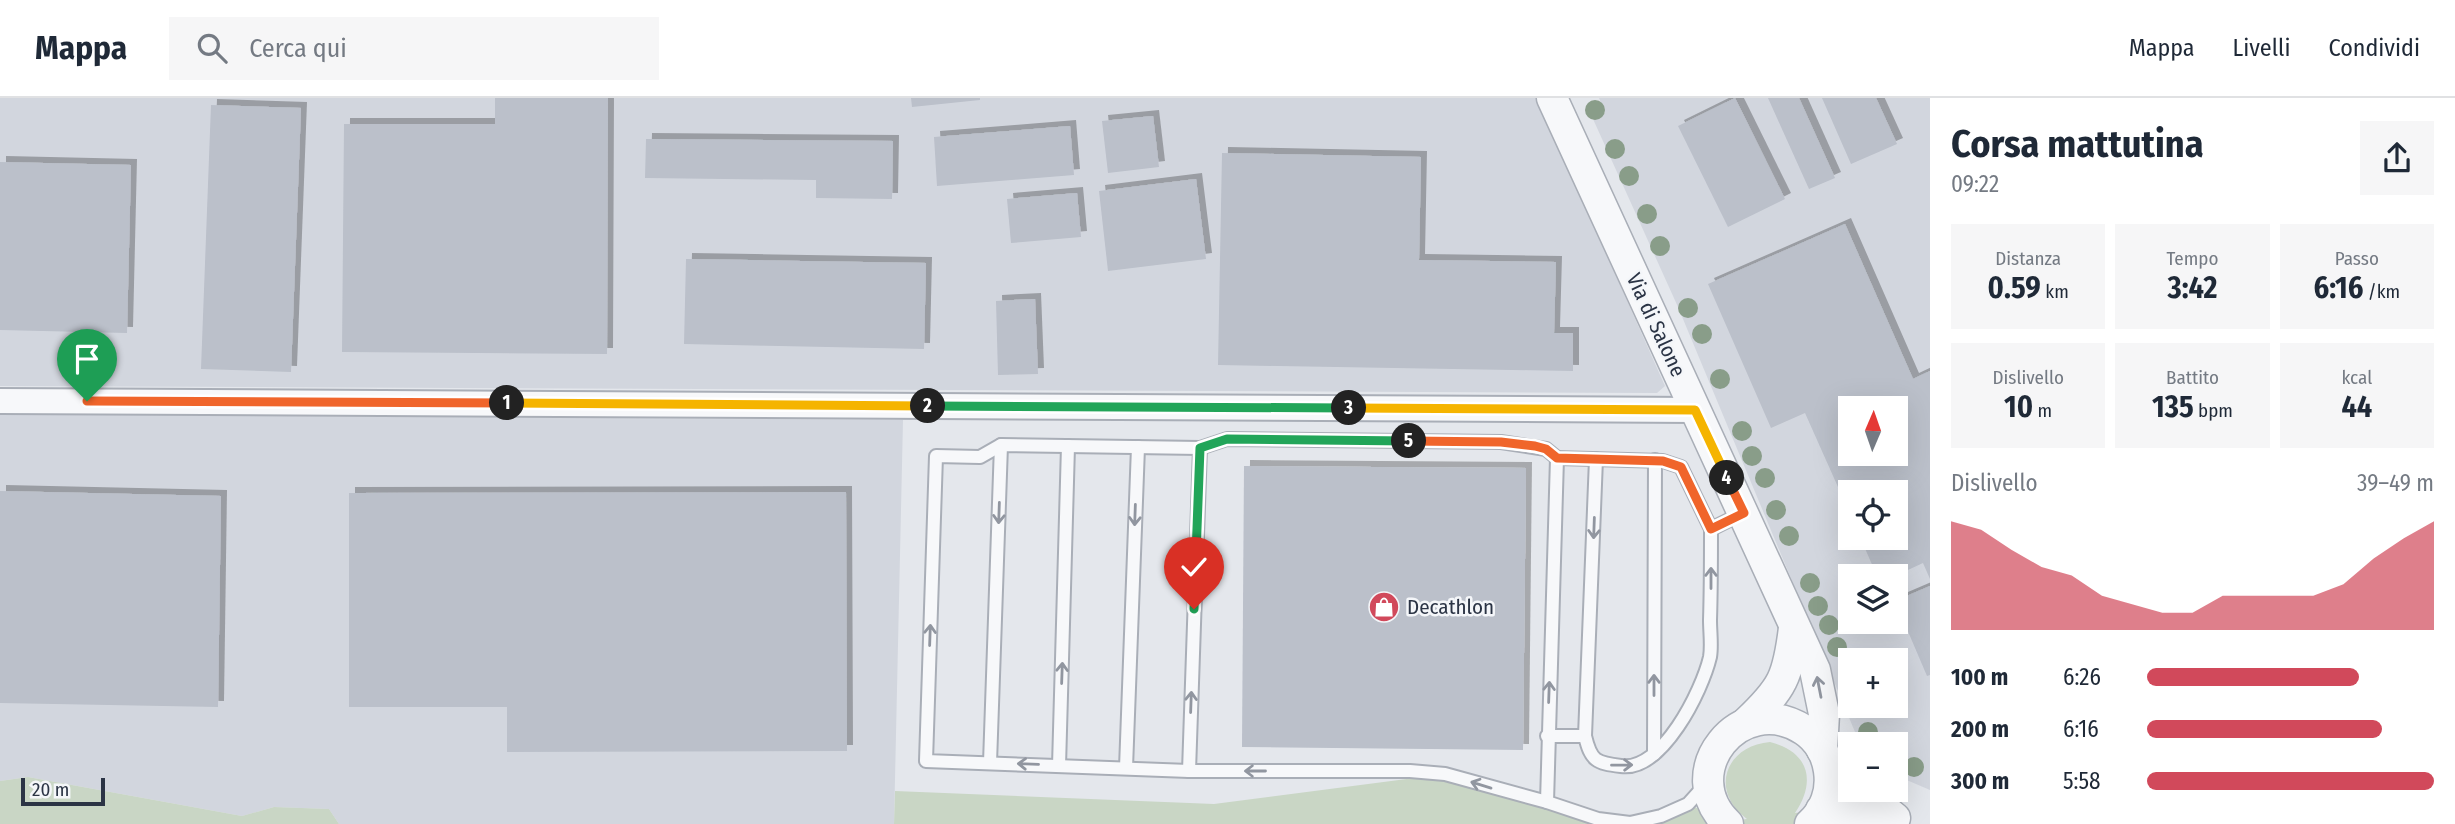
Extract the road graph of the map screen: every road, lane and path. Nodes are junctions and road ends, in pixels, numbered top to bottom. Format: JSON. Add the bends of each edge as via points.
{"nodes":[{"id":1,"x":1552,"y":98,"type":"edge"},
{"id":2,"x":0,"y":401,"type":"edge"},
{"id":3,"x":1695,"y":410,"type":"junction"},
{"id":4,"x":1001,"y":445,"type":"junction"},
{"id":5,"x":1068,"y":446,"type":"junction"},
{"id":6,"x":1138,"y":447,"type":"junction"},
{"id":7,"x":1200,"y":448,"type":"junction"},
{"id":8,"x":1557,"y":458,"type":"junction"},
{"id":9,"x":1596,"y":459,"type":"junction"},
{"id":10,"x":1655,"y":460,"type":"junction"},
{"id":11,"x":1744,"y":513,"type":"junction"},
{"id":12,"x":1711,"y":529,"type":"junction"},
{"id":13,"x":1794,"y":628,"type":"junction"},
{"id":14,"x":1747,"y":722,"type":"junction"},
{"id":15,"x":1547,"y":736,"type":"junction"},
{"id":16,"x":1585,"y":736,"type":"junction"},
{"id":17,"x":1654,"y":754,"type":"junction"},
{"id":18,"x":990,"y":763,"type":"junction"},
{"id":19,"x":1833,"y":765,"type":"edge"},
{"id":20,"x":1059,"y":766,"type":"junction"},
{"id":21,"x":1126,"y":768,"type":"junction"},
{"id":22,"x":1189,"y":771,"type":"junction"},
{"id":23,"x":1709,"y":781,"type":"junction"},
{"id":24,"x":1547,"y":802,"type":"junction"},
{"id":25,"x":1876,"y":802,"type":"edge"},
{"id":26,"x":1815,"y":817,"type":"edge"},
{"id":27,"x":1900,"y":821,"type":"edge"},
{"id":28,"x":1727,"y":823,"type":"edge"}],
"edges":[{"from":1,"to":3,"type":"street","name":"Via di Salone"},
{"from":2,"to":3,"type":"street"},
{"from":3,"to":11,"type":"street","name":"Via di Salone"},
{"from":4,"to":5,"type":"lane"},
{"from":4,"to":18,"type":"lane","one_way":true},
{"from":18,"to":4,"type":"lane","one_way":true,"via":[[926,761],[936,456],[980,457]]},
{"from":5,"to":6,"type":"lane"},
{"from":20,"to":5,"type":"lane","one_way":true},
{"from":6,"to":7,"type":"lane"},
{"from":6,"to":21,"type":"lane","one_way":true},
{"from":7,"to":8,"type":"lane","via":[[1227,439],[1501,442],[1546,449]]},
{"from":22,"to":7,"type":"lane","one_way":true},
{"from":8,"to":9,"type":"lane"},
{"from":15,"to":8,"type":"lane","one_way":true},
{"from":9,"to":10,"type":"lane"},
{"from":9,"to":16,"type":"lane","one_way":true},
{"from":10,"to":12,"type":"lane","via":[[1681,467]]},
{"from":17,"to":10,"type":"lane","one_way":true},
{"from":11,"to":12,"type":"lane"},
{"from":11,"to":13,"type":"street","name":"Via di Salone"},
{"from":17,"to":12,"type":"lane","one_way":true,"via":[[1667,743],[1696,695],[1710,656]]},
{"from":13,"to":14,"type":"street","name":"Via di Salone","via":[[1790,666],[1773,698]]},
{"from":19,"to":13,"type":"street","name":"Via di Salone","one_way":true,"via":[[1815,670]]},
{"from":14,"to":19,"type":"street","via":[[1770,718],[1793,723],[1810,734]]},
{"from":14,"to":23,"type":"street","name":"Via di Salone","via":[[1721,742]]},
{"from":15,"to":16,"type":"lane"},
{"from":15,"to":24,"type":"lane"},
{"from":16,"to":17,"type":"lane","one_way":true,"via":[[1590,754],[1601,764],[1627,767]]},
{"from":20,"to":18,"type":"lane","one_way":true},
{"from":19,"to":26,"type":"street","name":"Via di Salone","via":[[1829,789]]},
{"from":20,"to":21,"type":"lane"},
{"from":21,"to":22,"type":"lane"},
{"from":24,"to":22,"type":"lane","one_way":true,"via":[[1445,774]]},
{"from":23,"to":24,"type":"lane","via":[[1688,804],[1630,824]]},
{"from":23,"to":28,"type":"street","via":[[1713,803]]},
{"from":25,"to":27,"type":"street"},
{"from":26,"to":27,"type":"street"}]}
